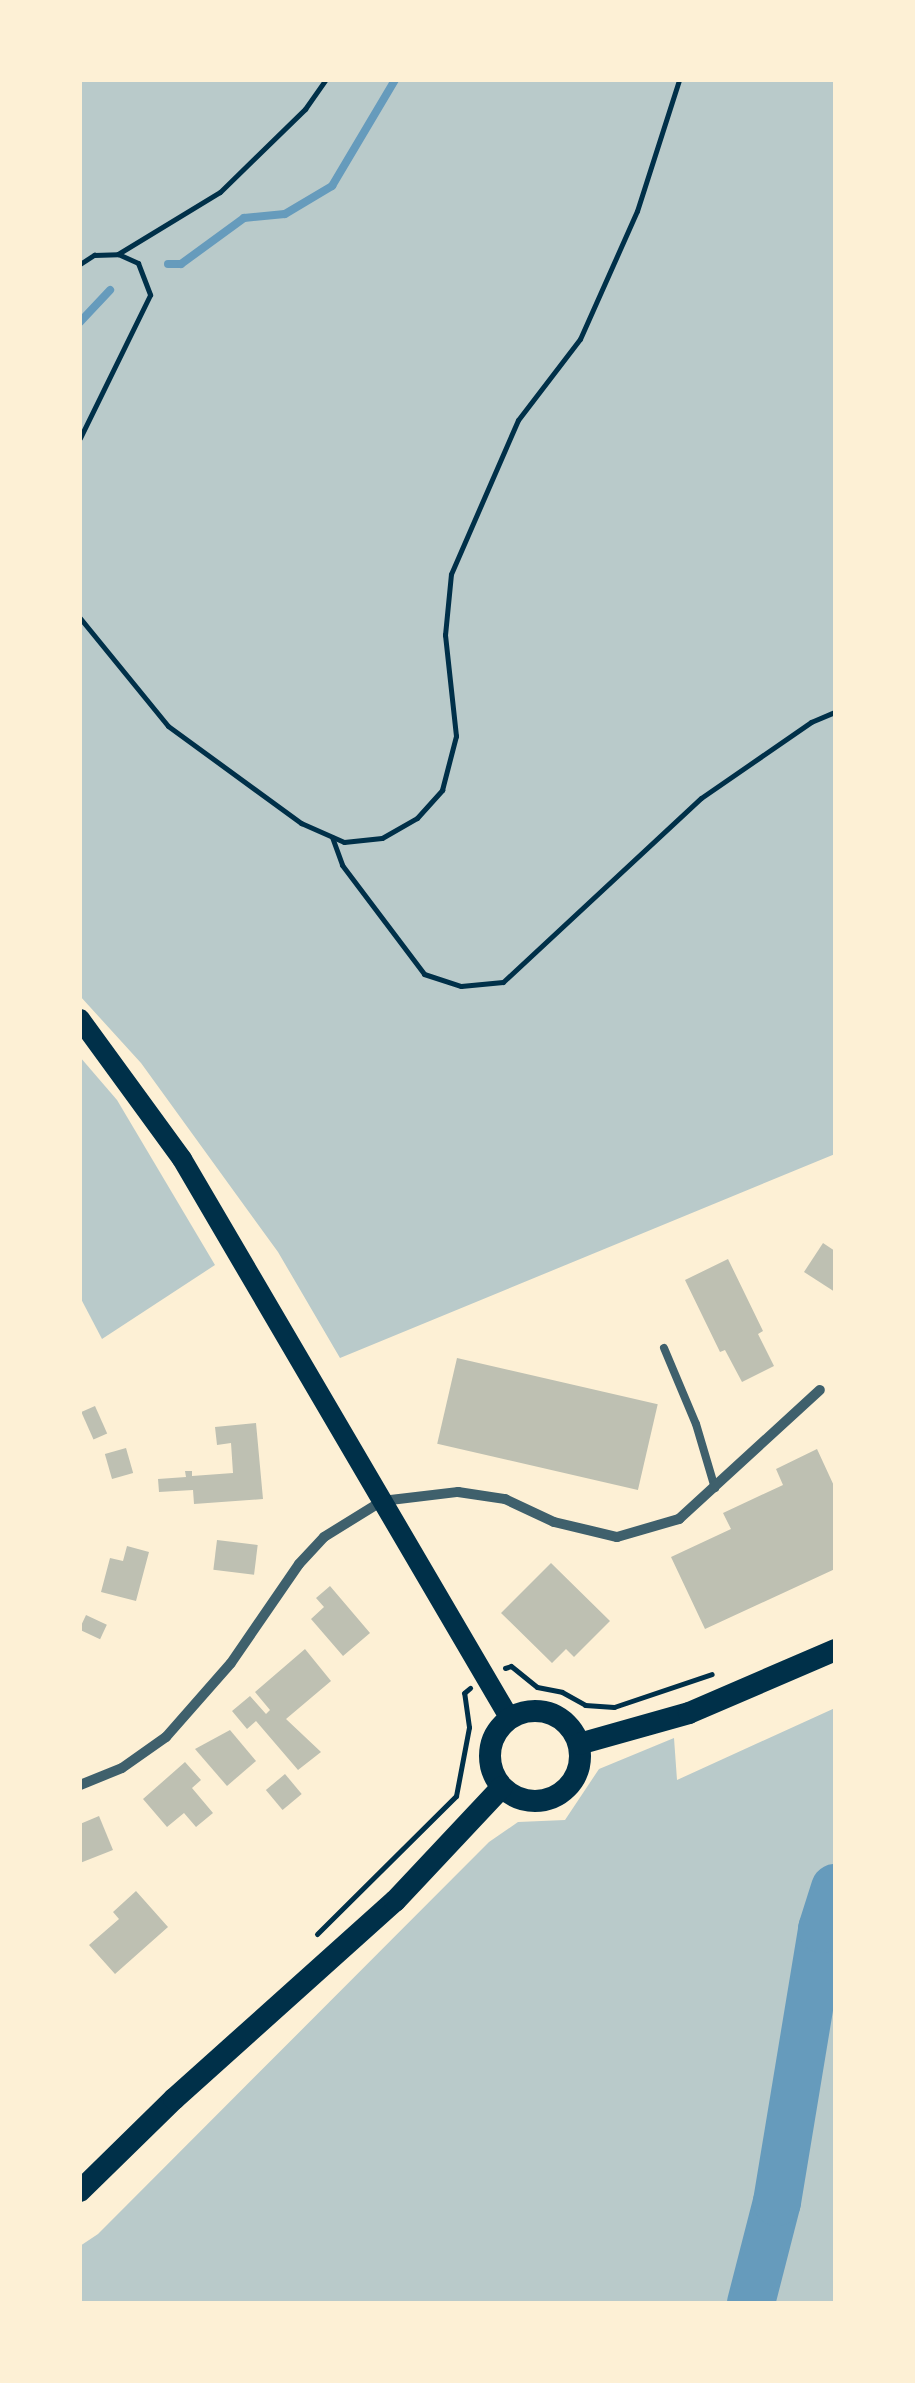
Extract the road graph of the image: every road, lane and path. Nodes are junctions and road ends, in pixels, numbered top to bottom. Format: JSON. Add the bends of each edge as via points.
{"nodes":[{"id":1,"x":326,"y":80,"type":"edge"},
{"id":2,"x":679,"y":80,"type":"edge"},
{"id":3,"x":118,"y":254,"type":"junction"},
{"id":4,"x":80,"y":264,"type":"edge"},
{"id":5,"x":80,"y":438,"type":"edge"},
{"id":6,"x":80,"y":618,"type":"edge"},
{"id":7,"x":835,"y":712,"type":"edge"},
{"id":8,"x":332,"y":837,"type":"junction"},
{"id":9,"x":80,"y":1019,"type":"edge"},
{"id":10,"x":664,"y":1348,"type":"dead end"},
{"id":11,"x":820,"y":1390,"type":"dead end"},
{"id":12,"x":715,"y":1488,"type":"junction"},
{"id":13,"x":382,"y":1501,"type":"junction"},
{"id":14,"x":835,"y":1650,"type":"edge"},
{"id":15,"x":510,"y":1719,"type":"junction"},
{"id":16,"x":579,"y":1744,"type":"junction"},
{"id":17,"x":80,"y":1785,"type":"edge"},
{"id":18,"x":502,"y":1787,"type":"junction"},
{"id":19,"x":80,"y":2191,"type":"edge"}],
"edges":[{"from":1,"to":3,"type":"path","via":[[220,192]]},
{"from":2,"to":8,"type":"path","via":[[637,211],[580,339],[518,420],[451,574],[445,635],[456,736],[442,790],[417,818],[382,838]]},
{"from":3,"to":4,"type":"path","via":[[94,255]]},
{"from":3,"to":5,"type":"path","via":[[138,263],[150,295]]},
{"from":6,"to":8,"type":"path","via":[[168,726],[301,823]]},
{"from":7,"to":8,"type":"path","via":[[701,798],[503,982],[461,986],[424,974],[342,864]]},
{"from":9,"to":13,"type":"main road","via":[[182,1159]]},
{"from":10,"to":12,"type":"lane"},
{"from":11,"to":12,"type":"street"},
{"from":12,"to":13,"type":"street","via":[[678,1519],[616,1537],[554,1522],[505,1499],[458,1492]]},
{"from":13,"to":15,"type":"main road"},
{"from":13,"to":17,"type":"street","via":[[324,1538],[299,1564],[230,1663],[166,1737],[122,1768]]},
{"from":14,"to":16,"type":"main road","via":[[688,1713]]},
{"from":15,"to":16,"type":"main road","via":[[549,1713]]},
{"from":15,"to":18,"type":"main road","via":[[491,1747]]},
{"from":16,"to":18,"type":"main road","via":[[577,1774],[558,1796],[529,1801]]},
{"from":18,"to":19,"type":"main road","via":[[395,1901]]}]}
